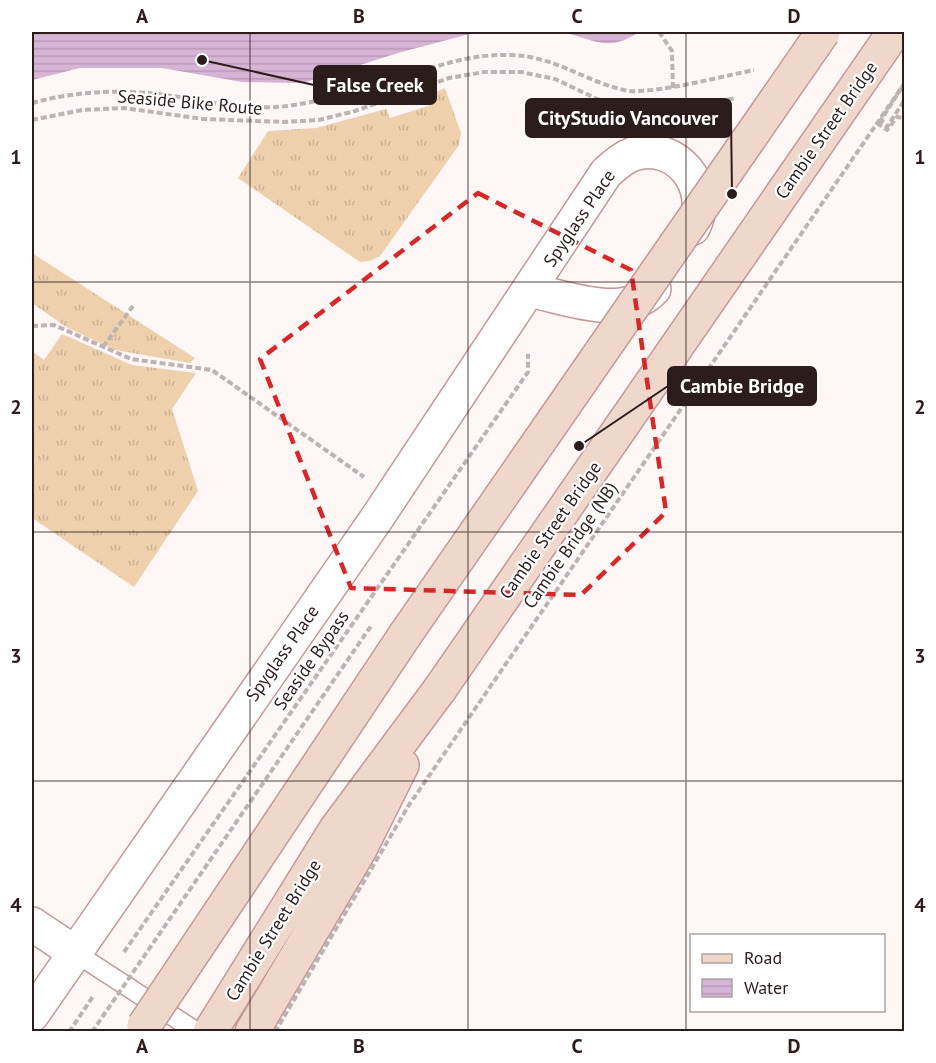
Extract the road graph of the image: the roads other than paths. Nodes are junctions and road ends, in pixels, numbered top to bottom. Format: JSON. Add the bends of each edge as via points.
{"nodes":[{"id":1,"x":823,"y":32,"type":"edge"},
{"id":2,"x":894,"y":32,"type":"edge"},
{"id":3,"x":530,"y":290,"type":"junction"},
{"id":4,"x":440,"y":689,"type":"junction"},
{"id":5,"x":32,"y":924,"type":"edge"},
{"id":6,"x":74,"y":952,"type":"junction"},
{"id":7,"x":32,"y":1015,"type":"edge"},
{"id":8,"x":141,"y":1030,"type":"edge"},
{"id":9,"x":197,"y":1032,"type":"edge"},
{"id":10,"x":210,"y":1032,"type":"edge"},
{"id":11,"x":252,"y":1032,"type":"edge"}],
"edges":[{"from":1,"to":8,"type":"main road","bridge":true,"via":[[405,635]]},
{"from":2,"to":4,"type":"main road","name":"Cambie Street Bridge","bridge":true},
{"from":3,"to":3,"type":"street","name":"Spyglass Place","via":[[605,306],[638,301],[652,291],[695,225],[700,196],[690,172],[666,155],[650,152],[633,154],[618,162],[606,173]]},
{"from":3,"to":6,"type":"street","name":"Spyglass Place"},
{"from":4,"to":10,"type":"main road","name":"Cambie Street Bridge","via":[[336,829]]},
{"from":4,"to":11,"type":"main road","via":[[360,849]]},
{"from":5,"to":6,"type":"street"},
{"from":6,"to":7,"type":"street","name":"Spyglass Place"},
{"from":6,"to":9,"type":"lane"}]}
